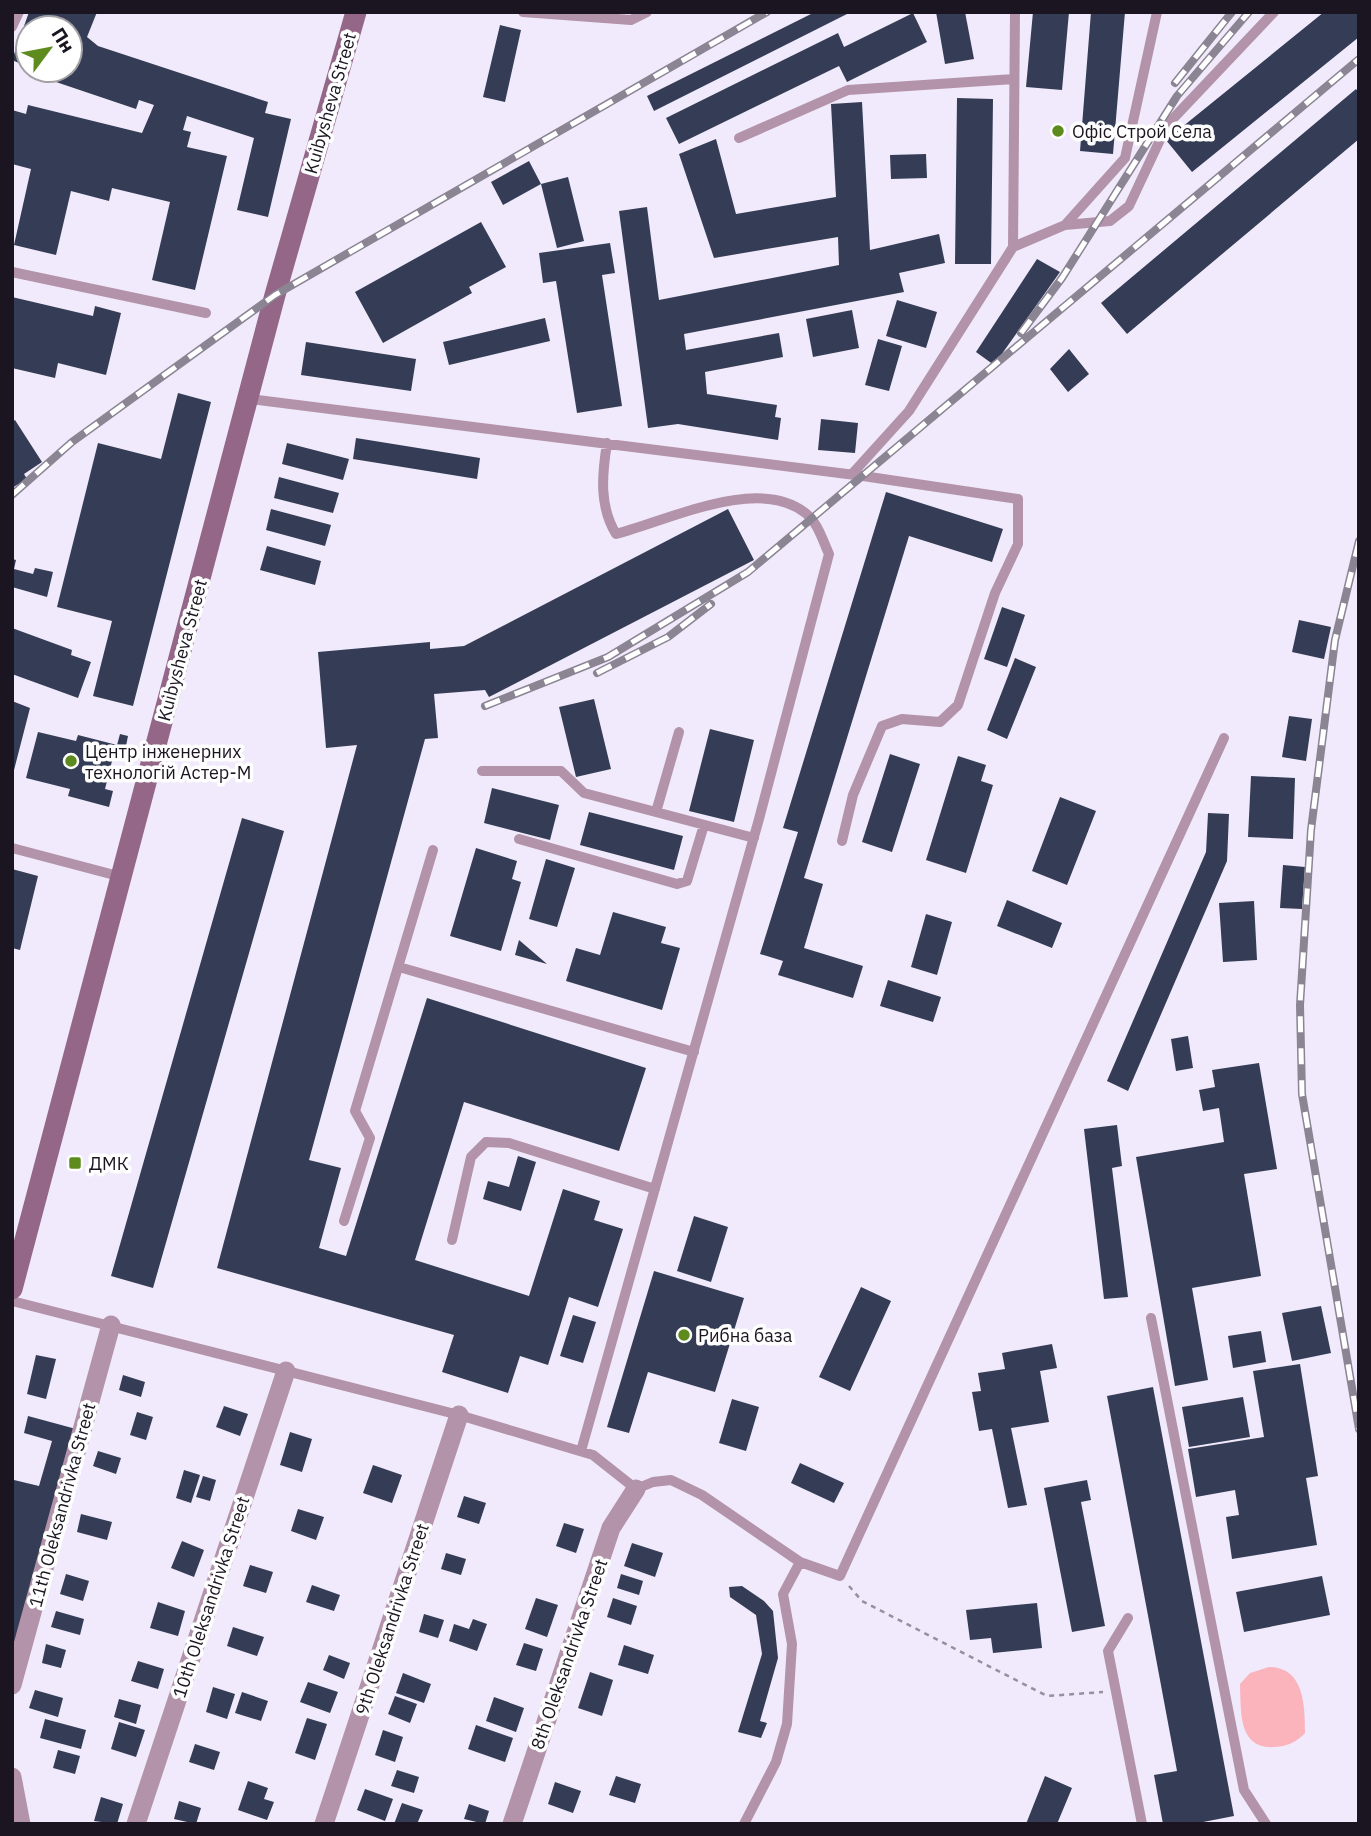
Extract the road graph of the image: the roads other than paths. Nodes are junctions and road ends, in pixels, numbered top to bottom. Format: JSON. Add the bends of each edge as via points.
{"nodes":[{"id":1,"x":19,"y":12,"type":"edge"},
{"id":2,"x":356,"y":12,"type":"edge"},
{"id":3,"x":523,"y":12,"type":"edge"},
{"id":4,"x":647,"y":12,"type":"edge"},
{"id":5,"x":1015,"y":12,"type":"edge"},
{"id":6,"x":1157,"y":12,"type":"edge"},
{"id":7,"x":1274,"y":12,"type":"edge"},
{"id":8,"x":12,"y":27,"type":"edge"},
{"id":9,"x":1014,"y":79,"type":"junction"},
{"id":10,"x":739,"y":138,"type":"dead end"},
{"id":11,"x":1065,"y":225,"type":"junction"},
{"id":12,"x":1013,"y":247,"type":"junction"},
{"id":13,"x":12,"y":272,"type":"edge"},
{"id":14,"x":206,"y":313,"type":"dead end"},
{"id":15,"x":250,"y":398,"type":"junction"},
{"id":16,"x":607,"y":443,"type":"junction"},
{"id":17,"x":852,"y":474,"type":"junction"},
{"id":18,"x":680,"y":732,"type":"dead end"},
{"id":19,"x":1224,"y":738,"type":"dead end"},
{"id":20,"x":482,"y":771,"type":"dead end"},
{"id":21,"x":656,"y":812,"type":"junction"},
{"id":22,"x":704,"y":825,"type":"junction"},
{"id":23,"x":754,"y":838,"type":"junction"},
{"id":24,"x":519,"y":839,"type":"dead end"},
{"id":25,"x":842,"y":841,"type":"dead end"},
{"id":26,"x":12,"y":848,"type":"edge"},
{"id":27,"x":433,"y":850,"type":"dead end"},
{"id":28,"x":122,"y":877,"type":"junction"},
{"id":29,"x":399,"y":967,"type":"junction"},
{"id":30,"x":694,"y":1052,"type":"junction"},
{"id":31,"x":655,"y":1189,"type":"junction"},
{"id":32,"x":344,"y":1222,"type":"dead end"},
{"id":33,"x":452,"y":1240,"type":"dead end"},
{"id":34,"x":12,"y":1289,"type":"edge"},
{"id":35,"x":12,"y":1301,"type":"edge"},
{"id":36,"x":1151,"y":1318,"type":"dead end"},
{"id":37,"x":111,"y":1325,"type":"junction"},
{"id":38,"x":286,"y":1371,"type":"junction"},
{"id":39,"x":458,"y":1415,"type":"junction"},
{"id":40,"x":582,"y":1451,"type":"junction"},
{"id":41,"x":636,"y":1489,"type":"junction"},
{"id":42,"x":800,"y":1562,"type":"junction"},
{"id":43,"x":1128,"y":1618,"type":"dead end"},
{"id":44,"x":12,"y":1685,"type":"edge"},
{"id":45,"x":12,"y":1777,"type":"edge"},
{"id":46,"x":21,"y":1824,"type":"edge"},
{"id":47,"x":136,"y":1824,"type":"edge"},
{"id":48,"x":324,"y":1824,"type":"edge"},
{"id":49,"x":512,"y":1824,"type":"edge"},
{"id":50,"x":744,"y":1824,"type":"edge"},
{"id":51,"x":1142,"y":1824,"type":"edge"},
{"id":52,"x":1266,"y":1824,"type":"edge"}],
"edges":[{"from":1,"to":8,"type":"lane"},
{"from":2,"to":15,"type":"main road","name":"Kuibysheva Street"},
{"from":3,"to":4,"type":"lane","via":[[631,20]]},
{"from":5,"to":9,"type":"lane"},
{"from":6,"to":11,"type":"lane","via":[[1125,158]]},
{"from":7,"to":11,"type":"lane","via":[[1167,125],[1129,206],[1110,221]]},
{"from":9,"to":10,"type":"lane","via":[[848,90]]},
{"from":9,"to":12,"type":"lane"},
{"from":11,"to":12,"type":"lane"},
{"from":12,"to":17,"type":"lane","via":[[909,411]]},
{"from":13,"to":14,"type":"lane"},
{"from":15,"to":16,"type":"lane"},
{"from":15,"to":28,"type":"main road","name":"Kuibysheva Street"},
{"from":16,"to":17,"type":"lane"},
{"from":16,"to":23,"type":"lane","via":[[602,478],[607,519],[617,534],[715,501],[780,500],[812,520],[829,554]]},
{"from":17,"to":25,"type":"lane","via":[[1018,499],[1018,544],[995,593],[958,705],[940,722],[902,719],[882,726],[853,795]]},
{"from":18,"to":21,"type":"lane"},
{"from":19,"to":42,"type":"lane","via":[[840,1576]]},
{"from":20,"to":21,"type":"lane","via":[[561,771],[584,793]]},
{"from":21,"to":22,"type":"lane"},
{"from":22,"to":23,"type":"lane"},
{"from":22,"to":24,"type":"lane","via":[[687,881],[677,884]]},
{"from":23,"to":30,"type":"lane"},
{"from":26,"to":28,"type":"lane"},
{"from":27,"to":29,"type":"lane"},
{"from":28,"to":34,"type":"main road","name":"Kuibysheva Street"},
{"from":29,"to":30,"type":"lane"},
{"from":29,"to":32,"type":"lane","via":[[355,1111],[370,1138]]},
{"from":30,"to":31,"type":"lane"},
{"from":31,"to":33,"type":"lane","via":[[509,1143],[486,1143],[471,1157]]},
{"from":31,"to":40,"type":"lane"},
{"from":35,"to":37,"type":"lane"},
{"from":36,"to":52,"type":"lane","via":[[1244,1790]]},
{"from":37,"to":38,"type":"lane"},
{"from":37,"to":44,"type":"street","name":"11th Oleksandrivka Street"},
{"from":38,"to":39,"type":"lane"},
{"from":38,"to":47,"type":"street","name":"10th Oleksandrivka Street"},
{"from":39,"to":40,"type":"lane"},
{"from":39,"to":48,"type":"street","name":"9th Oleksandrivka Street"},
{"from":40,"to":41,"type":"lane"},
{"from":41,"to":42,"type":"lane","via":[[671,1480],[702,1495]]},
{"from":41,"to":49,"type":"street","name":"8th Oleksandrivka Street","via":[[611,1528]]},
{"from":42,"to":50,"type":"lane","via":[[783,1594],[793,1644],[787,1724],[776,1762]]},
{"from":43,"to":51,"type":"lane","via":[[1108,1651]]},
{"from":45,"to":46,"type":"street"}]}
